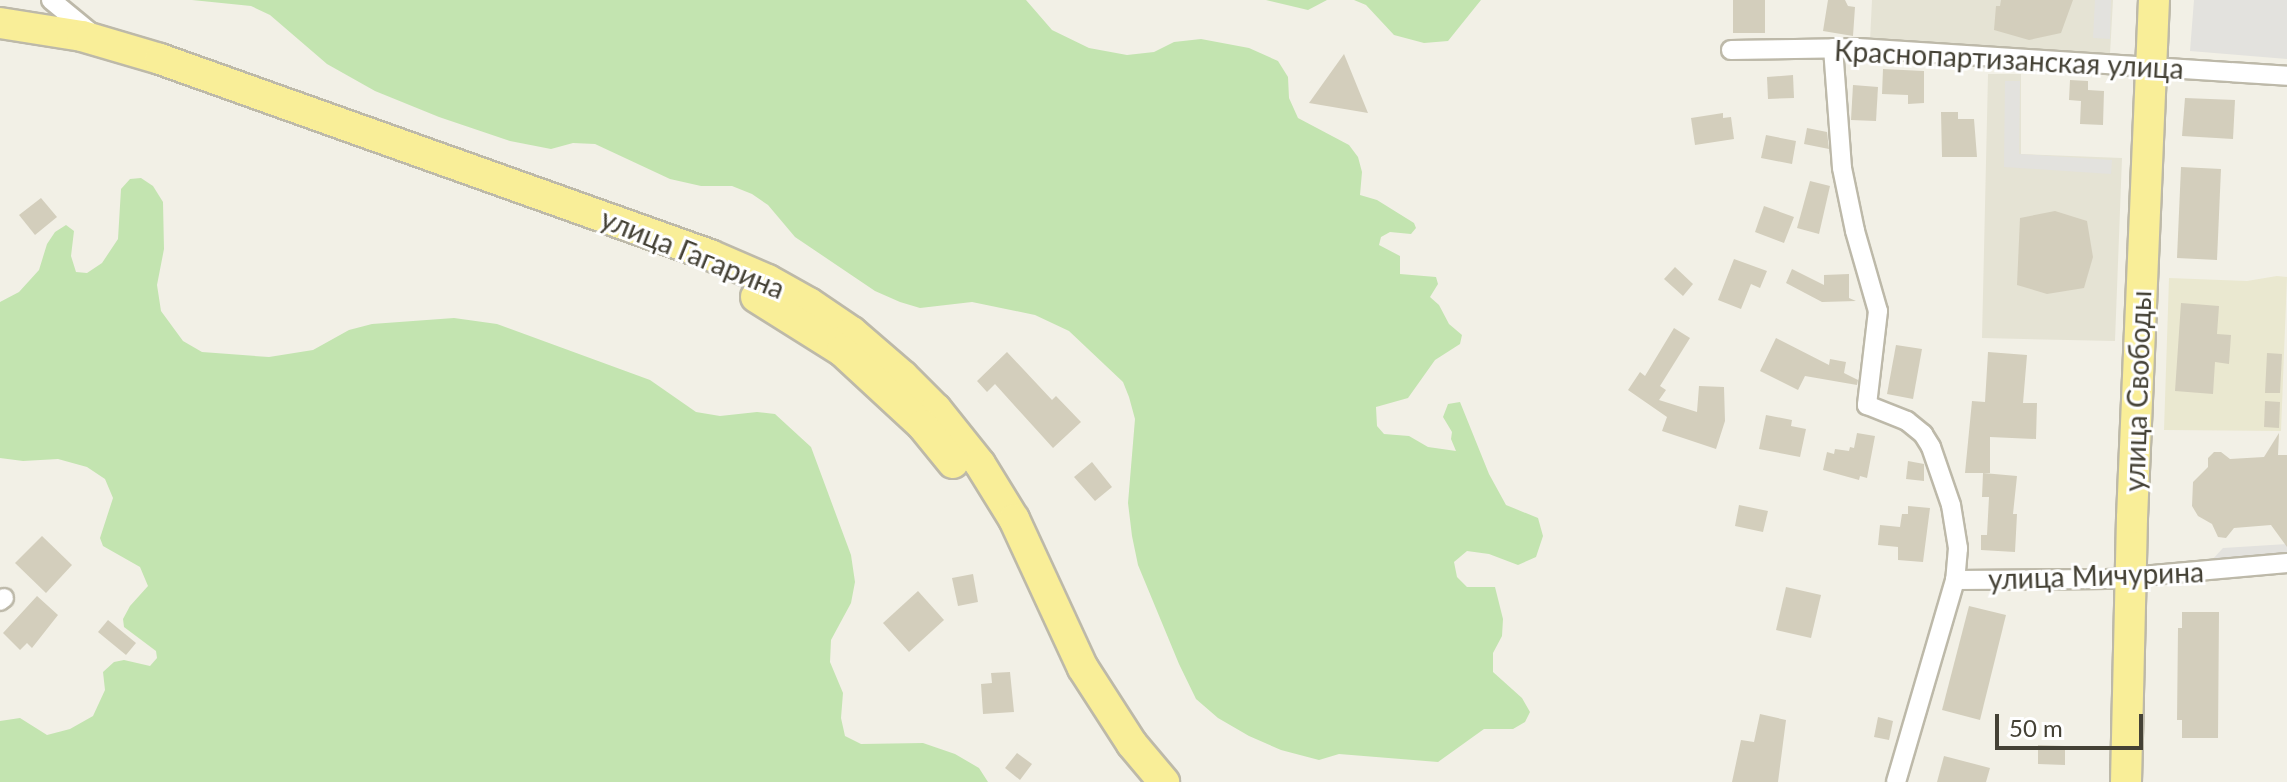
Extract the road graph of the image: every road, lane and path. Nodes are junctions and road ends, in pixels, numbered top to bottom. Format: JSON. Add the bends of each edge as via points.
{"nodes":[{"id":1,"x":51,"y":0,"type":"edge"},
{"id":2,"x":2154,"y":0,"type":"edge"},
{"id":3,"x":0,"y":23,"type":"edge"},
{"id":4,"x":102,"y":41,"type":"junction"},
{"id":5,"x":0,"y":43,"type":"edge"},
{"id":6,"x":1833,"y":48,"type":"junction"},
{"id":7,"x":1731,"y":50,"type":"dead end"},
{"id":8,"x":2151,"y":67,"type":"junction"},
{"id":9,"x":2287,"y":76,"type":"edge"},
{"id":10,"x":2287,"y":563,"type":"edge"},
{"id":11,"x":2130,"y":578,"type":"junction"},
{"id":12,"x":1955,"y":580,"type":"junction"},
{"id":13,"x":1138,"y":782,"type":"edge"},
{"id":14,"x":1164,"y":782,"type":"edge"},
{"id":15,"x":1896,"y":782,"type":"edge"},
{"id":16,"x":2126,"y":782,"type":"edge"}],
"edges":[{"from":1,"to":4,"type":"street"},
{"from":2,"to":8,"type":"main road","name":"улица Свободы"},
{"from":3,"to":4,"type":"main road","name":"улица Гагарина"},
{"from":4,"to":14,"type":"main road","name":"улица Гагарина","via":[[710,255],[768,280],[852,332],[936,409],[980,464],[1014,519],[1083,668],[1132,744]]},
{"from":5,"to":13,"type":"main road","name":"улица Гагарина","via":[[53,50],[156,79],[702,274],[800,322],[866,371],[944,450],[999,535],[1067,678]]},
{"from":6,"to":7,"type":"street","name":"Краснопартизанская улица"},
{"from":6,"to":8,"type":"street","name":"Краснопартизанская улица"},
{"from":6,"to":12,"type":"street","name":"улица Мичурина","via":[[1842,168],[1878,311],[1867,405],[1907,421],[1931,447],[1951,505],[1958,548]]},
{"from":8,"to":9,"type":"street","name":"Краснопартизанская улица"},
{"from":8,"to":11,"type":"main road","name":"улица Свободы"},
{"from":10,"to":11,"type":"street","name":"улица Мичурина"},
{"from":11,"to":12,"type":"street","name":"улица Мичурина"},
{"from":11,"to":16,"type":"main road","name":"улица Свободы"},
{"from":12,"to":15,"type":"street"}]}
